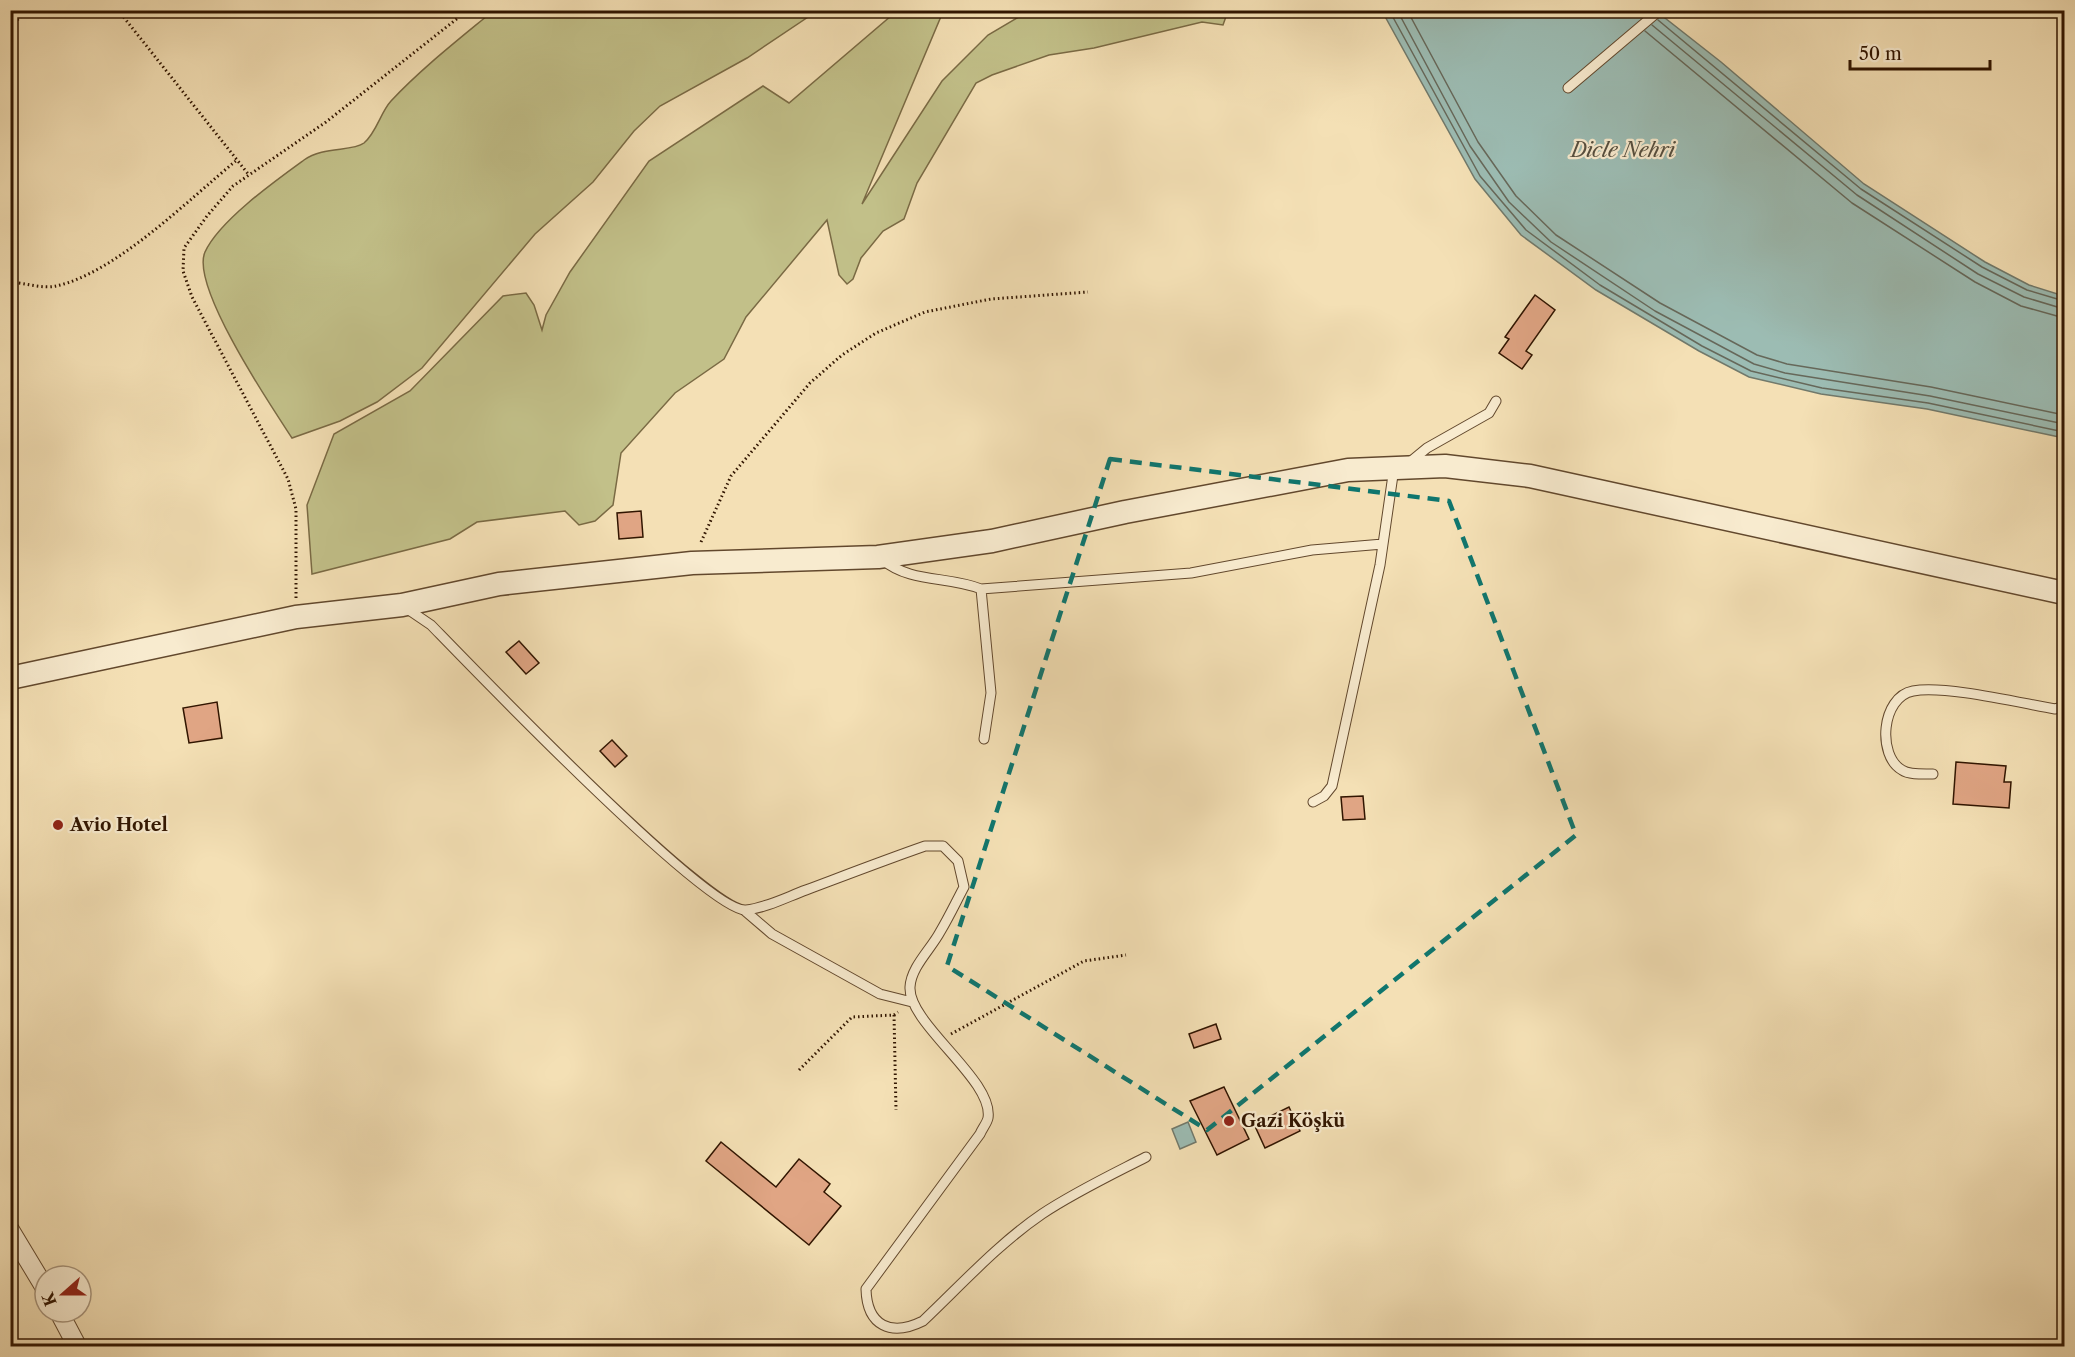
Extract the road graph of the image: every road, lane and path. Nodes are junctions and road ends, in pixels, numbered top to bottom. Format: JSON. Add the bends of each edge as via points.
{"nodes":[{"id":1,"x":31,"y":10,"type":"edge"},
{"id":2,"x":118,"y":10,"type":"edge"},
{"id":3,"x":468,"y":10,"type":"edge"},
{"id":4,"x":1660,"y":10,"type":"edge"},
{"id":5,"x":10,"y":25,"type":"edge"},
{"id":6,"x":1568,"y":88,"type":"dead end"},
{"id":7,"x":237,"y":160,"type":"junction"},
{"id":8,"x":249,"y":175,"type":"junction"},
{"id":9,"x":10,"y":282,"type":"edge"},
{"id":10,"x":1088,"y":292,"type":"dead end"},
{"id":11,"x":1496,"y":400,"type":"dead end"},
{"id":12,"x":1399,"y":468,"type":"junction"},
{"id":13,"x":1383,"y":544,"type":"junction"},
{"id":14,"x":879,"y":556,"type":"junction"},
{"id":15,"x":692,"y":563,"type":"junction"},
{"id":16,"x":981,"y":589,"type":"junction"},
{"id":17,"x":2064,"y":593,"type":"edge"},
{"id":18,"x":402,"y":604,"type":"junction"},
{"id":19,"x":296,"y":617,"type":"junction"},
{"id":20,"x":10,"y":678,"type":"edge"},
{"id":21,"x":2064,"y":706,"type":"edge"},
{"id":22,"x":984,"y":739,"type":"dead end"},
{"id":23,"x":1933,"y":774,"type":"dead end"},
{"id":24,"x":1313,"y":802,"type":"dead end"},
{"id":25,"x":744,"y":910,"type":"junction"},
{"id":26,"x":1126,"y":955,"type":"dead end"},
{"id":27,"x":912,"y":1002,"type":"junction"},
{"id":28,"x":894,"y":1015,"type":"junction"},
{"id":29,"x":942,"y":1040,"type":"junction"},
{"id":30,"x":799,"y":1070,"type":"dead end"},
{"id":31,"x":896,"y":1110,"type":"dead end"},
{"id":32,"x":1146,"y":1157,"type":"dead end"},
{"id":33,"x":10,"y":1230,"type":"edge"},
{"id":34,"x":33,"y":1268,"type":"edge"},
{"id":35,"x":65,"y":1324,"type":"edge"},
{"id":36,"x":77,"y":1347,"type":"edge"}],
"edges":[{"from":1,"to":5,"type":"path"},
{"from":2,"to":7,"type":"path"},
{"from":3,"to":8,"type":"path","via":[[326,122]]},
{"from":4,"to":6,"type":"lane"},
{"from":7,"to":8,"type":"path"},
{"from":7,"to":9,"type":"path","via":[[103,266],[54,286]]},
{"from":8,"to":19,"type":"path","via":[[233,186],[184,248],[183,271],[192,297],[288,479],[296,509]]},
{"from":10,"to":15,"type":"path","via":[[991,299],[925,312],[876,333],[842,355],[810,383],[731,476]]},
{"from":11,"to":12,"type":"lane","via":[[1489,413]]},
{"from":12,"to":13,"type":"lane"},
{"from":12,"to":14,"type":"street","via":[[1348,470],[992,541]]},
{"from":12,"to":17,"type":"street","via":[[1445,466],[1530,476]]},
{"from":13,"to":16,"type":"lane","via":[[1312,550],[1191,573]]},
{"from":13,"to":24,"type":"lane","via":[[1332,786]]},
{"from":14,"to":15,"type":"street"},
{"from":14,"to":16,"type":"lane","via":[[907,574],[967,583]]},
{"from":15,"to":18,"type":"street","via":[[499,584]]},
{"from":16,"to":22,"type":"lane","via":[[991,693]]},
{"from":18,"to":19,"type":"street"},
{"from":18,"to":25,"type":"lane","via":[[431,625],[566,763],[670,859],[721,901]]},
{"from":19,"to":20,"type":"street"},
{"from":21,"to":23,"type":"lane","via":[[2055,709],[1938,691],[1911,691],[1896,700],[1886,720],[1886,740],[1893,763],[1903,772]]},
{"from":25,"to":27,"type":"lane","via":[[772,934],[880,994]]},
{"from":25,"to":27,"type":"lane","via":[[925,846],[943,846],[958,861],[964,887],[912,975]]},
{"from":26,"to":29,"type":"path","via":[[1084,961]]},
{"from":27,"to":28,"type":"path"},
{"from":27,"to":29,"type":"lane"},
{"from":28,"to":30,"type":"path","via":[[852,1017]]},
{"from":28,"to":31,"type":"path"},
{"from":29,"to":32,"type":"lane","via":[[980,1092],[988,1118],[866,1289],[866,1303],[885,1327],[910,1328],[922,1321],[1040,1216]]},
{"from":33,"to":34,"type":"street"},
{"from":35,"to":36,"type":"street"}]}
